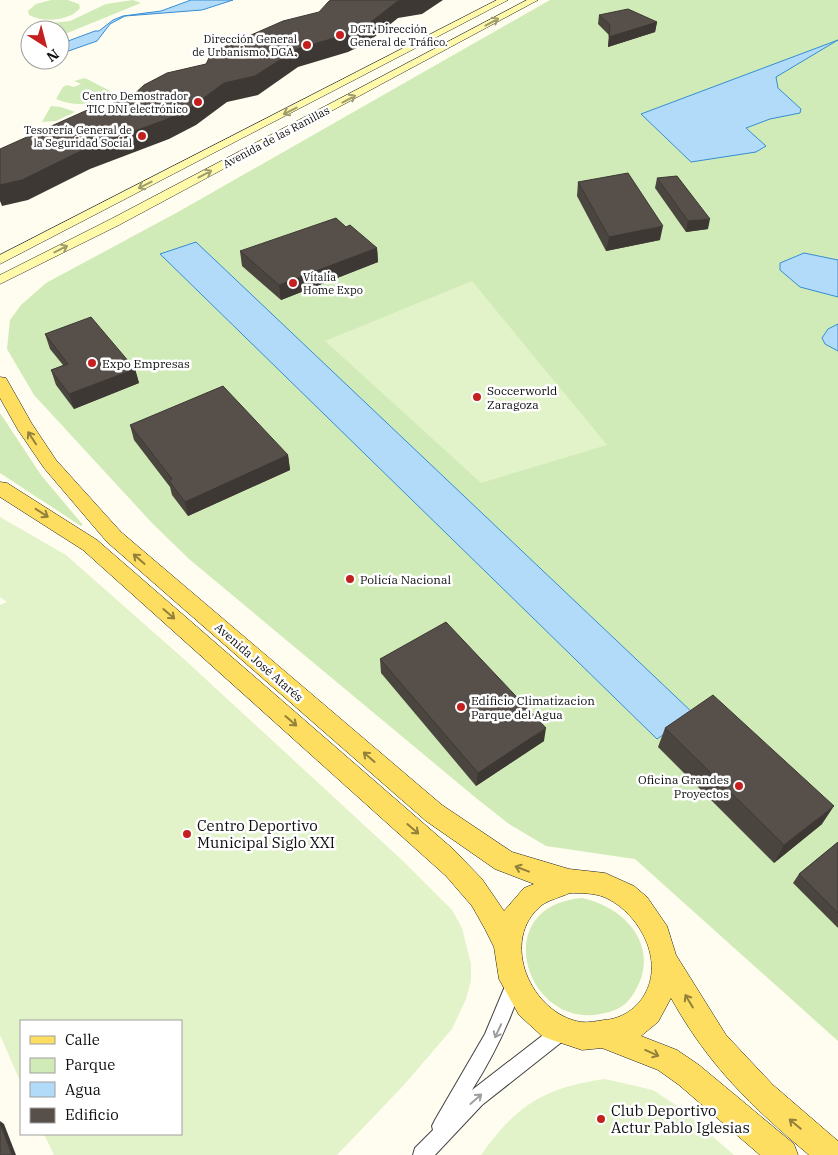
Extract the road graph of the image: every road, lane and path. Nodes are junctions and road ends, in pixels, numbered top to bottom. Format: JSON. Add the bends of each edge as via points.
{"nodes":[{"id":1,"x":504,"y":0,"type":"edge"},
{"id":2,"x":534,"y":0,"type":"edge"},
{"id":3,"x":3,"y":258,"type":"edge"},
{"id":4,"x":18,"y":272,"type":"junction"},
{"id":5,"x":0,"y":280,"type":"edge"},
{"id":6,"x":0,"y":293,"type":"edge"},
{"id":7,"x":0,"y":382,"type":"edge"},
{"id":8,"x":0,"y":488,"type":"edge"},
{"id":9,"x":570,"y":881,"type":"junction"},
{"id":10,"x":507,"y":946,"type":"junction"},
{"id":11,"x":664,"y":958,"type":"junction"},
{"id":12,"x":514,"y":985,"type":"junction"},
{"id":13,"x":562,"y":1031,"type":"junction"},
{"id":14,"x":606,"y":1036,"type":"junction"},
{"id":15,"x":425,"y":1150,"type":"edge"},
{"id":16,"x":783,"y":1155,"type":"edge"},
{"id":17,"x":832,"y":1155,"type":"edge"}],
"edges":[{"from":1,"to":3,"type":"main road","name":"Avenida de las Ranillas","one_way":true},
{"from":4,"to":2,"type":"main road","name":"Avenida de las Ranillas","one_way":true},
{"from":4,"to":5,"type":"main road","name":"Avenida de las Ranillas"},
{"from":4,"to":6,"type":"main road","name":"Avenida de las Ranillas"},
{"from":9,"to":7,"type":"main road","name":"Avenida José Atarés","one_way":true,"via":[[536,874],[504,861],[434,813],[114,537],[50,464]]},
{"from":8,"to":10,"type":"main road","name":"Avenida José Atarés","one_way":true,"via":[[90,545],[444,856],[481,895]]},
{"from":9,"to":10,"type":"main road","via":[[550,885],[520,908],[511,926]]},
{"from":9,"to":11,"type":"main road","via":[[591,881],[612,888],[631,900],[651,923]]},
{"from":10,"to":12,"type":"main road","via":[[508,966]]},
{"from":11,"to":14,"type":"main road","via":[[659,993],[644,1017],[627,1029]]},
{"from":17,"to":11,"type":"main road","one_way":true,"via":[[776,1108],[725,1055],[698,1017]]},
{"from":12,"to":13,"type":"main road","via":[[526,1004],[543,1020]]},
{"from":12,"to":15,"type":"street","one_way":true,"via":[[488,1050]]},
{"from":13,"to":14,"type":"main road","via":[[584,1037]]},
{"from":15,"to":13,"type":"street","one_way":true,"via":[[476,1099]]},
{"from":14,"to":16,"type":"main road","one_way":true,"via":[[667,1060],[713,1094]]}]}
